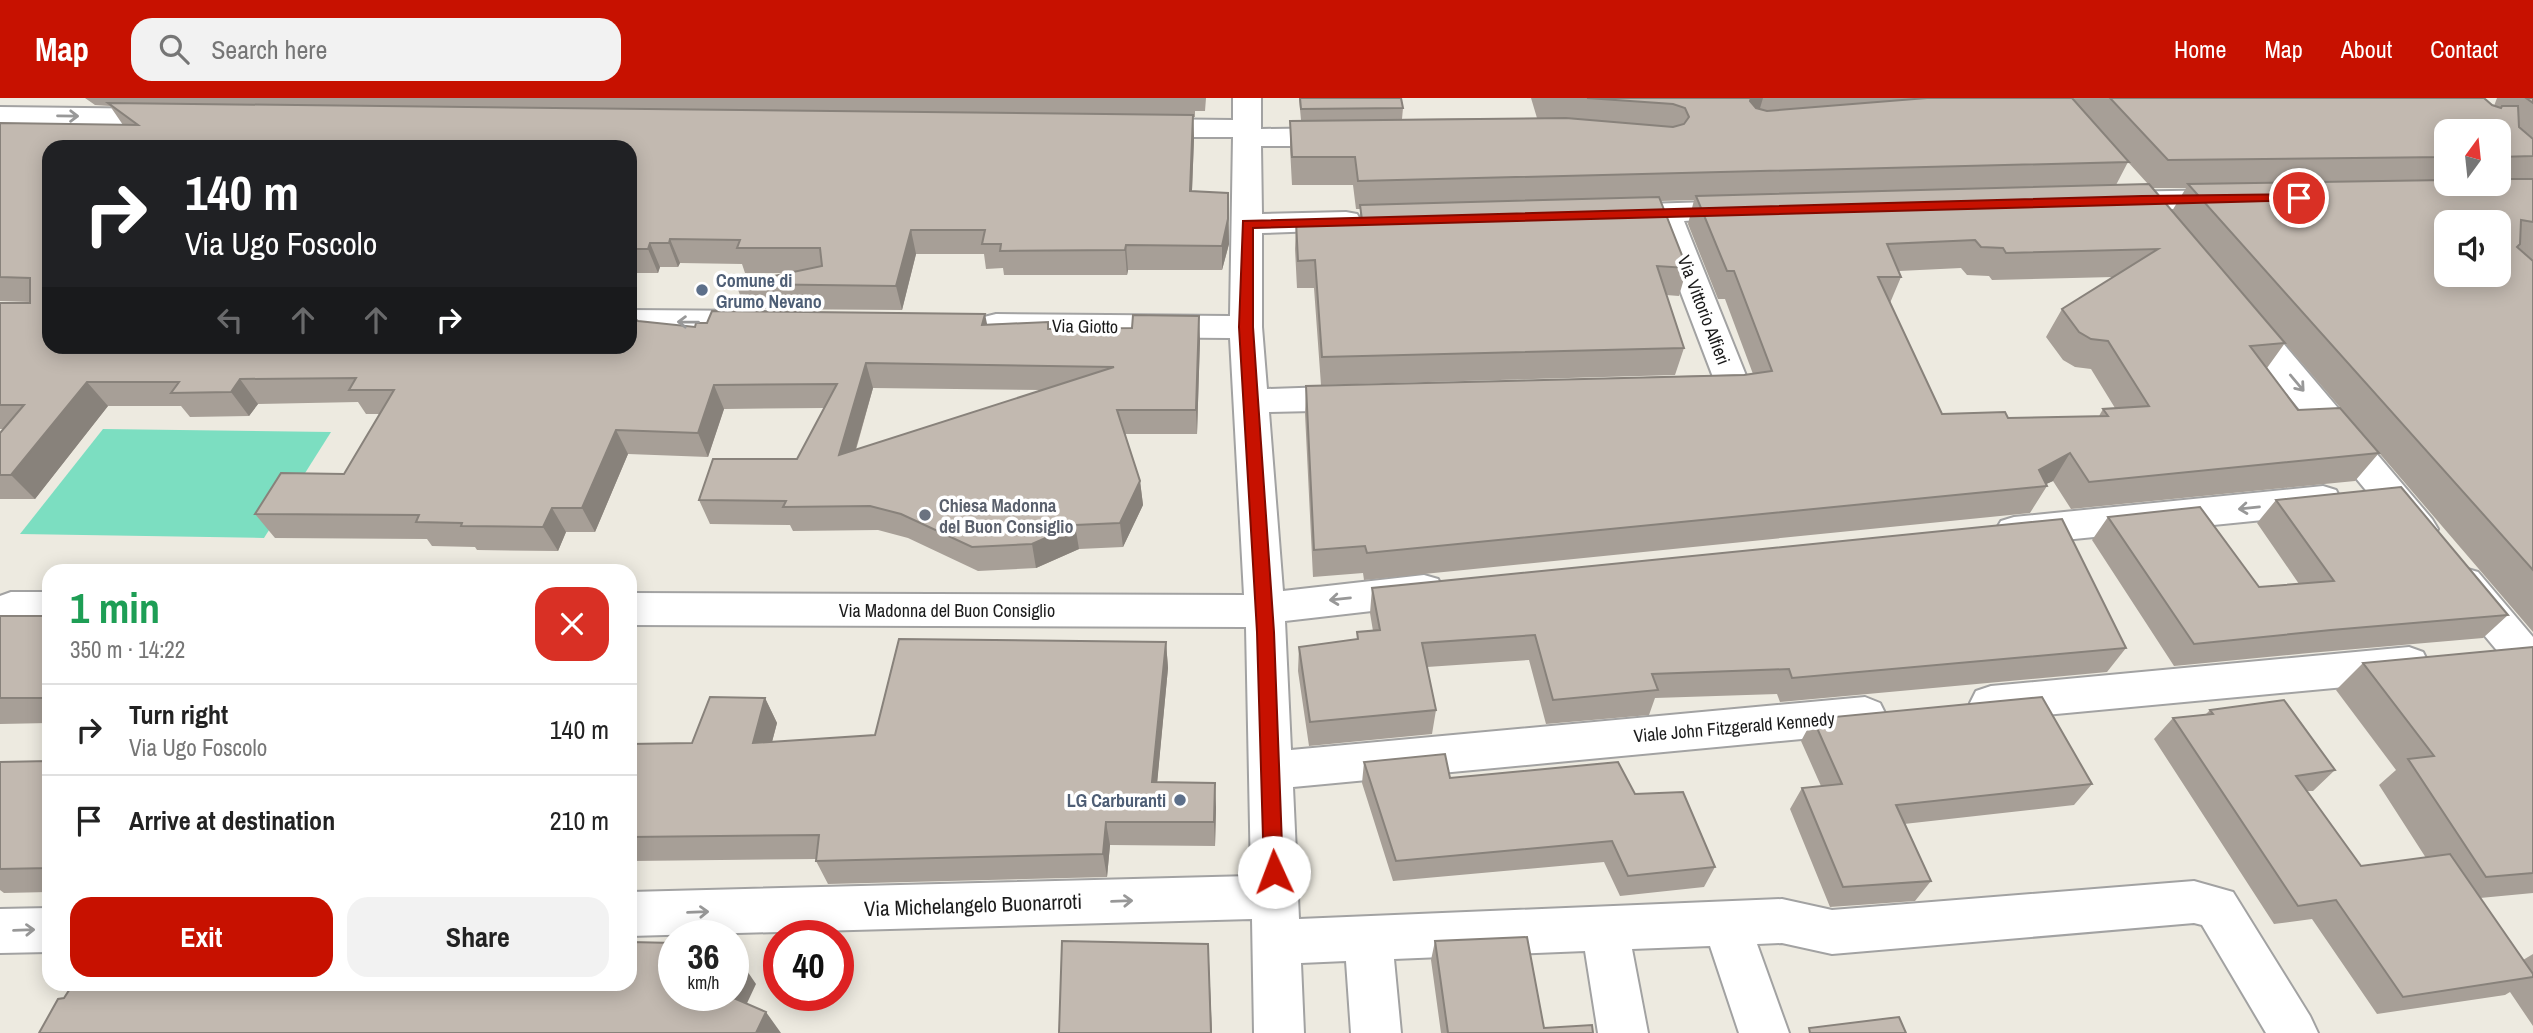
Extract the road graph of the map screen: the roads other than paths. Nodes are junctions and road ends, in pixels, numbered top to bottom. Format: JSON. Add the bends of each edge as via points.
{"nodes":[{"id":1,"x":0,"y":115,"type":"edge"},
{"id":2,"x":191,"y":117,"type":"edge"},
{"id":3,"x":1247,"y":122,"type":"edge"},
{"id":4,"x":1108,"y":128,"type":"edge"},
{"id":5,"x":1370,"y":136,"type":"edge"},
{"id":6,"x":2117,"y":171,"type":"edge"},
{"id":7,"x":2265,"y":198,"type":"edge"},
{"id":8,"x":2142,"y":200,"type":"junction"},
{"id":9,"x":2075,"y":201,"type":"edge"},
{"id":10,"x":1775,"y":209,"type":"edge"},
{"id":11,"x":1665,"y":212,"type":"junction"},
{"id":12,"x":1582,"y":215,"type":"edge"},
{"id":13,"x":1373,"y":220,"type":"edge"},
{"id":14,"x":1247,"y":224,"type":"junction"},
{"id":15,"x":2172,"y":234,"type":"edge"},
{"id":16,"x":2224,"y":296,"type":"edge"},
{"id":17,"x":637,"y":321,"type":"edge"},
{"id":18,"x":797,"y":323,"type":"edge"},
{"id":19,"x":965,"y":324,"type":"edge"},
{"id":20,"x":1246,"y":327,"type":"junction"},
{"id":21,"x":1665,"y":390,"type":"edge"},
{"id":22,"x":1389,"y":397,"type":"edge"},
{"id":23,"x":1251,"y":401,"type":"junction"},
{"id":24,"x":2390,"y":494,"type":"junction"},
{"id":25,"x":1975,"y":535,"type":"edge"},
{"id":26,"x":1463,"y":586,"type":"edge"},
{"id":27,"x":637,"y":609,"type":"edge"},
{"id":28,"x":1264,"y":611,"type":"junction"},
{"id":29,"x":2481,"y":657,"type":"edge"},
{"id":30,"x":2530,"y":657,"type":"edge"},
{"id":31,"x":2440,"y":661,"type":"edge"},
{"id":32,"x":1952,"y":707,"type":"edge"},
{"id":33,"x":1897,"y":712,"type":"edge"},
{"id":34,"x":1270,"y":771,"type":"junction"},
{"id":35,"x":637,"y":914,"type":"edge"},
{"id":36,"x":1275,"y":919,"type":"junction"},
{"id":37,"x":1726,"y":923,"type":"junction"},
{"id":38,"x":1605,"y":928,"type":"junction"},
{"id":39,"x":42,"y":930,"type":"edge"},
{"id":40,"x":0,"y":931,"type":"edge"},
{"id":41,"x":1368,"y":938,"type":"junction"},
{"id":42,"x":1279,"y":1033,"type":"edge"},
{"id":43,"x":1377,"y":1033,"type":"edge"},
{"id":44,"x":1623,"y":1033,"type":"edge"},
{"id":45,"x":1765,"y":1033,"type":"edge"},
{"id":46,"x":2293,"y":1033,"type":"edge"}],
"edges":[{"from":1,"to":2,"type":"street","one_way":true},
{"from":3,"to":4,"type":"street"},
{"from":3,"to":5,"type":"street"},
{"from":3,"to":14,"type":"street"},
{"from":6,"to":8,"type":"street"},
{"from":7,"to":8,"type":"street"},
{"from":8,"to":9,"type":"street"},
{"from":8,"to":15,"type":"street"},
{"from":10,"to":11,"type":"street"},
{"from":11,"to":12,"type":"street"},
{"from":11,"to":21,"type":"street","name":"Via Vittorio Alfieri","via":[[1734,388]]},
{"from":13,"to":14,"type":"street"},
{"from":14,"to":20,"type":"street"},
{"from":16,"to":24,"type":"street","one_way":true},
{"from":18,"to":17,"type":"street","one_way":true},
{"from":19,"to":20,"type":"street","name":"Via Giotto"},
{"from":20,"to":23,"type":"street"},
{"from":22,"to":23,"type":"street"},
{"from":23,"to":28,"type":"street"},
{"from":24,"to":25,"type":"street","one_way":true},
{"from":24,"to":30,"type":"street"},
{"from":26,"to":28,"type":"street","name":"Via Madonna del Buon Consiglio","one_way":true,"via":[[1297,603]]},
{"from":27,"to":28,"type":"street","name":"Via Madonna del Buon Consiglio"},
{"from":28,"to":34,"type":"street"},
{"from":29,"to":30,"type":"street"},
{"from":31,"to":32,"type":"street"},
{"from":33,"to":34,"type":"street","name":"Viale John Fitzgerald Kennedy"},
{"from":34,"to":36,"type":"street"},
{"from":35,"to":36,"type":"street","name":"Via Michelangelo Buonarroti","one_way":true},
{"from":36,"to":41,"type":"street","name":"Via Michelangelo Buonarroti"},
{"from":36,"to":42,"type":"street"},
{"from":37,"to":38,"type":"street","name":"Via Michelangelo Buonarroti"},
{"from":37,"to":45,"type":"street"},
{"from":37,"to":46,"type":"street","name":"Via Michelangelo Buonarroti","via":[[1782,920],[1832,932],[2194,902],[2217,907]]},
{"from":38,"to":41,"type":"street","name":"Via Michelangelo Buonarroti"},
{"from":38,"to":44,"type":"street"},
{"from":40,"to":39,"type":"street","one_way":true},
{"from":41,"to":43,"type":"street"}]}
